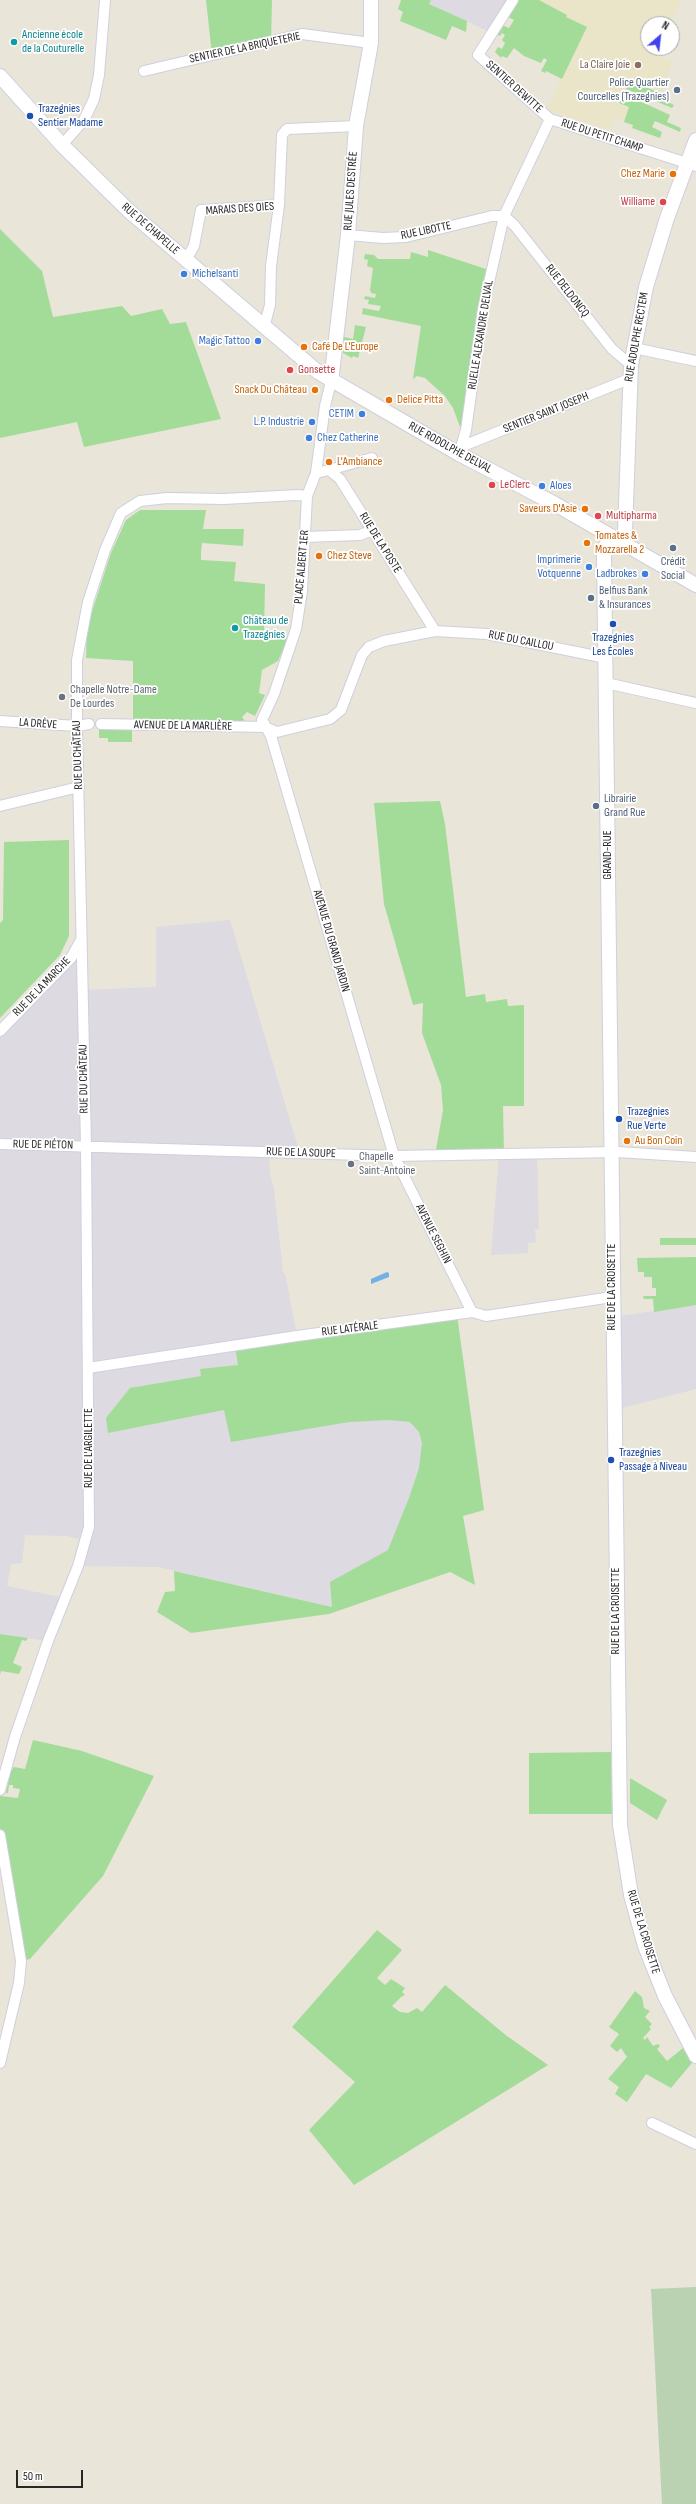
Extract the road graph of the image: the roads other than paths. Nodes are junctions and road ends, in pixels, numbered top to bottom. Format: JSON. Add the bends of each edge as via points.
{"nodes":[{"id":1,"x":104,"y":0,"type":"edge"},
{"id":2,"x":371,"y":0,"type":"edge"},
{"id":3,"x":513,"y":0,"type":"edge"},
{"id":4,"x":371,"y":42,"type":"junction"},
{"id":5,"x":144,"y":71,"type":"dead end"},
{"id":6,"x":0,"y":76,"type":"edge"},
{"id":7,"x":550,"y":119,"type":"junction"},
{"id":8,"x":356,"y":126,"type":"junction"},
{"id":9,"x":696,"y":140,"type":"edge"},
{"id":10,"x":62,"y":145,"type":"junction"},
{"id":11,"x":692,"y":165,"type":"edge"},
{"id":12,"x":279,"y":205,"type":"junction"},
{"id":13,"x":504,"y":216,"type":"junction"},
{"id":14,"x":348,"y":235,"type":"junction"},
{"id":15,"x":186,"y":260,"type":"junction"},
{"id":16,"x":264,"y":328,"type":"junction"},
{"id":17,"x":634,"y":348,"type":"junction"},
{"id":18,"x":696,"y":361,"type":"edge"},
{"id":19,"x":631,"y":365,"type":"junction"},
{"id":20,"x":629,"y":379,"type":"junction"},
{"id":21,"x":332,"y":382,"type":"junction"},
{"id":22,"x":461,"y":450,"type":"junction"},
{"id":23,"x":372,"y":458,"type":"dead end"},
{"id":24,"x":329,"y":470,"type":"junction"},
{"id":25,"x":316,"y":473,"type":"junction"},
{"id":26,"x":307,"y":496,"type":"junction"},
{"id":27,"x":373,"y":530,"type":"junction"},
{"id":28,"x":305,"y":537,"type":"junction"},
{"id":29,"x":616,"y":539,"type":"junction"},
{"id":30,"x":696,"y":585,"type":"edge"},
{"id":31,"x":435,"y":631,"type":"junction"},
{"id":32,"x":606,"y":658,"type":"junction"},
{"id":33,"x":606,"y":683,"type":"junction"},
{"id":34,"x":696,"y":703,"type":"edge"},
{"id":35,"x":0,"y":722,"type":"edge"},
{"id":36,"x":89,"y":724,"type":"dead end"},
{"id":37,"x":101,"y":724,"type":"dead end"},
{"id":38,"x":77,"y":726,"type":"junction"},
{"id":39,"x":265,"y":727,"type":"junction"},
{"id":40,"x":79,"y":787,"type":"junction"},
{"id":41,"x":0,"y":806,"type":"edge"},
{"id":42,"x":81,"y":940,"type":"junction"},
{"id":43,"x":0,"y":1031,"type":"edge"},
{"id":44,"x":0,"y":1144,"type":"edge"},
{"id":45,"x":86,"y":1146,"type":"junction"},
{"id":46,"x":612,"y":1152,"type":"junction"},
{"id":47,"x":394,"y":1156,"type":"junction"},
{"id":48,"x":696,"y":1157,"type":"edge"},
{"id":49,"x":612,"y":1297,"type":"junction"},
{"id":50,"x":472,"y":1312,"type":"junction"},
{"id":51,"x":88,"y":1368,"type":"junction"},
{"id":52,"x":0,"y":1790,"type":"edge"},
{"id":53,"x":0,"y":1835,"type":"edge"},
{"id":54,"x":696,"y":2056,"type":"edge"},
{"id":55,"x":0,"y":2064,"type":"edge"},
{"id":56,"x":652,"y":2123,"type":"dead end"},
{"id":57,"x":696,"y":2144,"type":"edge"}],
"edges":[{"from":1,"to":10,"type":"street","via":[[99,75],[94,99],[84,120]]},
{"from":2,"to":4,"type":"main road","name":"RUE JULES DESTRÉE"},
{"from":3,"to":7,"type":"street","name":"SENTIER DEWITTE","via":[[478,55]]},
{"from":4,"to":5,"type":"street","name":"SENTIER DE LA BRIQUETERIE","via":[[302,34]]},
{"from":4,"to":8,"type":"main road","name":"RUE JULES DESTRÉE"},
{"from":6,"to":10,"type":"main road","name":"RUE DE CHAPELLE"},
{"from":7,"to":11,"type":"street","name":"RUE DU PETIT CHAMP"},
{"from":7,"to":13,"type":"street","name":"RUE DU PETIT CHAMP"},
{"from":8,"to":12,"type":"street","via":[[287,129],[282,135]]},
{"from":8,"to":14,"type":"main road","name":"RUE JULES DESTRÉE"},
{"from":9,"to":11,"type":"main road","name":"RUE ADOLPHE RECTEM"},
{"from":10,"to":15,"type":"main road","name":"RUE DE CHAPELLE","via":[[130,212]]},
{"from":11,"to":17,"type":"main road","name":"RUE ADOLPHE RECTEM","via":[[667,218],[646,288]]},
{"from":12,"to":15,"type":"street","name":"MARAIS DES OIES","via":[[201,210],[194,246]]},
{"from":12,"to":16,"type":"street","name":"MARAIS DES OIES","via":[[270,305]]},
{"from":13,"to":14,"type":"street","name":"RUE LIBOTTE","via":[[492,216],[406,237]]},
{"from":13,"to":19,"type":"street","name":"RUE DELDONCQ","via":[[515,226],[612,349]]},
{"from":13,"to":22,"type":"street","name":"RUELLE ALEXANDRE DELVAL","via":[[483,309]]},
{"from":14,"to":21,"type":"main road","name":"RUE JULES DESTRÉE"},
{"from":15,"to":16,"type":"main road","name":"RUE DE CHAPELLE"},
{"from":16,"to":21,"type":"main road","name":"RUE DE CHAPELLE"},
{"from":17,"to":18,"type":"street"},
{"from":17,"to":19,"type":"main road","name":"RUE ADOLPHE RECTEM"},
{"from":19,"to":20,"type":"main road","name":"RUE ADOLPHE RECTEM"},
{"from":20,"to":22,"type":"street","name":"SENTIER SAINT JOSEPH"},
{"from":20,"to":29,"type":"main road","name":"RUE ADOLPHE RECTEM","via":[[625,531]]},
{"from":21,"to":22,"type":"main road","name":"RUE RODOLPHE DELVAL"},
{"from":21,"to":25,"type":"street","name":"PLACE ALBERT 1ER","via":[[325,406]]},
{"from":22,"to":29,"type":"main road","name":"RUE RODOLPHE DELVAL"},
{"from":23,"to":24,"type":"street"},
{"from":24,"to":25,"type":"street"},
{"from":24,"to":27,"type":"street","name":"RUE DE LA POSTE","via":[[340,479]]},
{"from":25,"to":26,"type":"street","name":"PLACE ALBERT 1ER"},
{"from":26,"to":28,"type":"street","name":"PLACE ALBERT 1ER"},
{"from":26,"to":38,"type":"street","name":"RUE DU CHÂTEAU","via":[[297,494],[224,499],[167,498],[140,501],[121,513],[96,577],[80,638],[77,660]]},
{"from":27,"to":28,"type":"street","via":[[360,535]]},
{"from":27,"to":31,"type":"street","name":"RUE DE LA POSTE"},
{"from":28,"to":39,"type":"street","name":"PLACE ALBERT 1ER","via":[[302,591],[296,629],[274,694],[262,720]]},
{"from":29,"to":30,"type":"main road","name":"RUE RODOLPHE DELVAL"},
{"from":29,"to":32,"type":"main road","name":"GRAND-RUE","via":[[605,547],[604,556]]},
{"from":31,"to":32,"type":"street","name":"RUE DU CAILLOU","via":[[487,634]]},
{"from":31,"to":39,"type":"street","name":"RUE DU CAILLOU","via":[[384,641],[369,647],[362,655],[341,710],[330,719],[277,732]]},
{"from":32,"to":33,"type":"main road","name":"GRAND-RUE"},
{"from":33,"to":34,"type":"street"},
{"from":33,"to":46,"type":"main road","name":"GRAND-RUE"},
{"from":35,"to":38,"type":"street","name":"LA DRÈVE"},
{"from":36,"to":38,"type":"street"},
{"from":37,"to":39,"type":"street","name":"AVENUE DE LA MARLIÈRE"},
{"from":38,"to":40,"type":"street","name":"RUE DU CHÂTEAU"},
{"from":39,"to":47,"type":"street","name":"AVENUE DU GRAND JARDIN","via":[[271,736]]},
{"from":40,"to":41,"type":"street"},
{"from":40,"to":42,"type":"street","name":"RUE DU CHÂTEAU"},
{"from":42,"to":43,"type":"street","name":"RUE DE LA MARCHE","via":[[71,958]]},
{"from":42,"to":45,"type":"street","name":"RUE DU CHÂTEAU"},
{"from":44,"to":45,"type":"street","name":"RUE DE PIÉTON"},
{"from":45,"to":47,"type":"street","name":"RUE DE LA SOUPE"},
{"from":45,"to":51,"type":"street","name":"RUE DE L'ARGILETTE"},
{"from":46,"to":47,"type":"street","name":"RUE DE LA SOUPE"},
{"from":46,"to":48,"type":"street","name":"RUE DE LA SOUPE"},
{"from":46,"to":49,"type":"main road","name":"RUE DE LA CROISETTE"},
{"from":47,"to":50,"type":"street","name":"AVENUE SEGHIN"},
{"from":49,"to":50,"type":"street","name":"RUE LATÉRALE","via":[[486,1316]]},
{"from":49,"to":54,"type":"main road","name":"RUE DE LA CROISETTE","via":[[618,1734],[622,1843],[631,1895],[647,1951],[667,2001]]},
{"from":50,"to":51,"type":"street","name":"RUE LATÉRALE"},
{"from":51,"to":52,"type":"street","name":"RUE DE L'ARGILETTE","via":[[87,1541],[48,1641]]},
{"from":53,"to":55,"type":"street","via":[[21,1961],[19,1983]]},
{"from":56,"to":57,"type":"street"}]}
